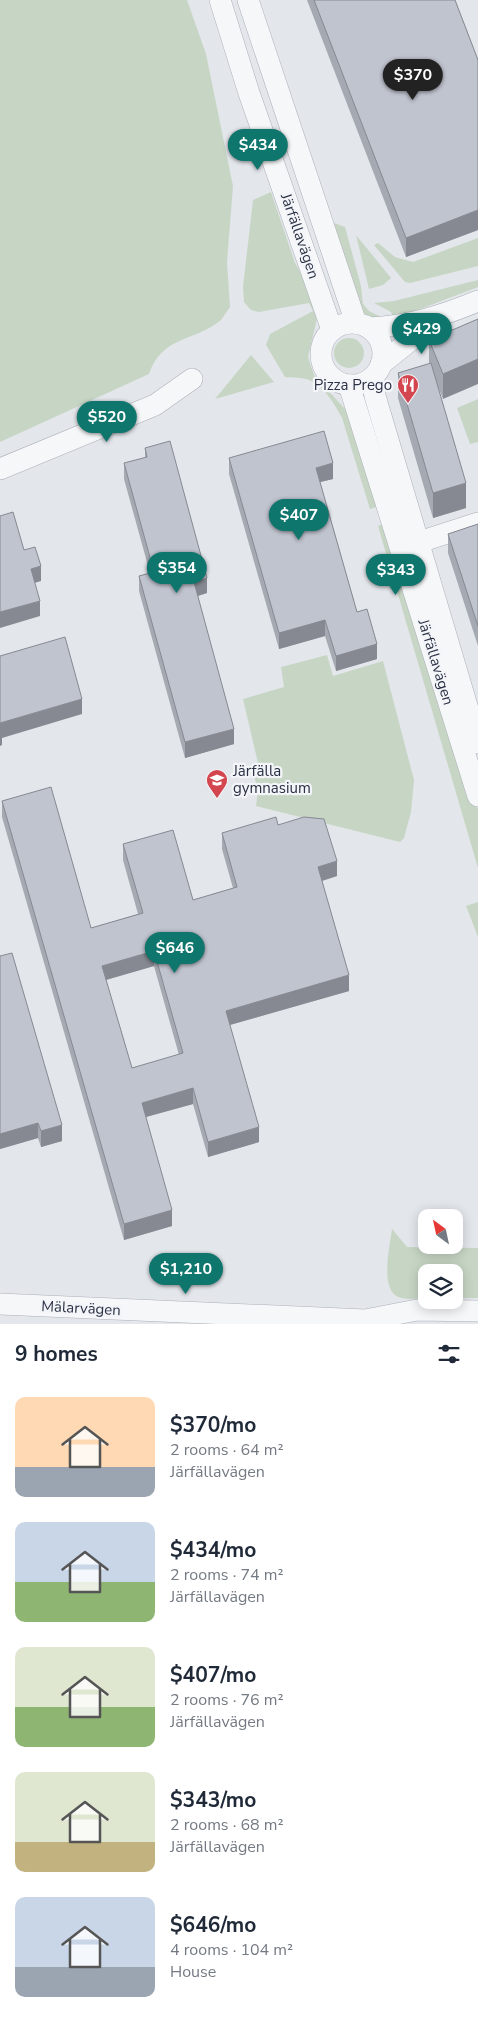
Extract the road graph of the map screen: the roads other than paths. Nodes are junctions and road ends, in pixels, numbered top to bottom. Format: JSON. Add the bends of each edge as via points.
{"nodes":[{"id":1,"x":220,"y":0,"type":"edge"},
{"id":2,"x":248,"y":0,"type":"edge"},
{"id":3,"x":478,"y":301,"type":"edge"},
{"id":4,"x":440,"y":317,"type":"junction"},
{"id":5,"x":362,"y":326,"type":"junction"},
{"id":6,"x":332,"y":330,"type":"junction"},
{"id":7,"x":376,"y":371,"type":"junction"},
{"id":8,"x":192,"y":379,"type":"dead end"},
{"id":9,"x":349,"y":385,"type":"junction"},
{"id":10,"x":0,"y":468,"type":"edge"},
{"id":11,"x":478,"y":523,"type":"edge"},
{"id":12,"x":410,"y":546,"type":"junction"},
{"id":13,"x":467,"y":715,"type":"edge"},
{"id":14,"x":478,"y":743,"type":"edge"},
{"id":15,"x":478,"y":796,"type":"edge"},
{"id":16,"x":0,"y":1304,"type":"edge"},
{"id":17,"x":478,"y":1311,"type":"edge"},
{"id":18,"x":373,"y":1322,"type":"edge"}],
"edges":[{"from":1,"to":6,"type":"street","name":"Järfällavägen"},
{"from":2,"to":5,"type":"street","name":"Järfällavägen"},
{"from":3,"to":4,"type":"street"},
{"from":4,"to":5,"type":"street","via":[[398,327]]},
{"from":4,"to":7,"type":"street"},
{"from":5,"to":6,"type":"street","via":[[343,324]]},
{"from":5,"to":7,"type":"street","via":[[377,336],[382,346]]},
{"from":6,"to":9,"type":"street","via":[[322,344],[323,364],[332,378]]},
{"from":7,"to":9,"type":"street","via":[[361,384]]},
{"from":7,"to":12,"type":"street","name":"Järfällavägen","via":[[375,396]]},
{"from":8,"to":10,"type":"street","via":[[155,404]]},
{"from":9,"to":12,"type":"street","name":"Järfällavägen"},
{"from":11,"to":12,"type":"street"},
{"from":12,"to":13,"type":"street","name":"Järfällavägen"},
{"from":13,"to":14,"type":"street","name":"Järfällavägen"},
{"from":13,"to":15,"type":"street","name":"Järfällavägen"},
{"from":16,"to":18,"type":"street","name":"Mälarvägen"},
{"from":17,"to":18,"type":"street","name":"Mälarvägen","via":[[417,1310]]}]}
